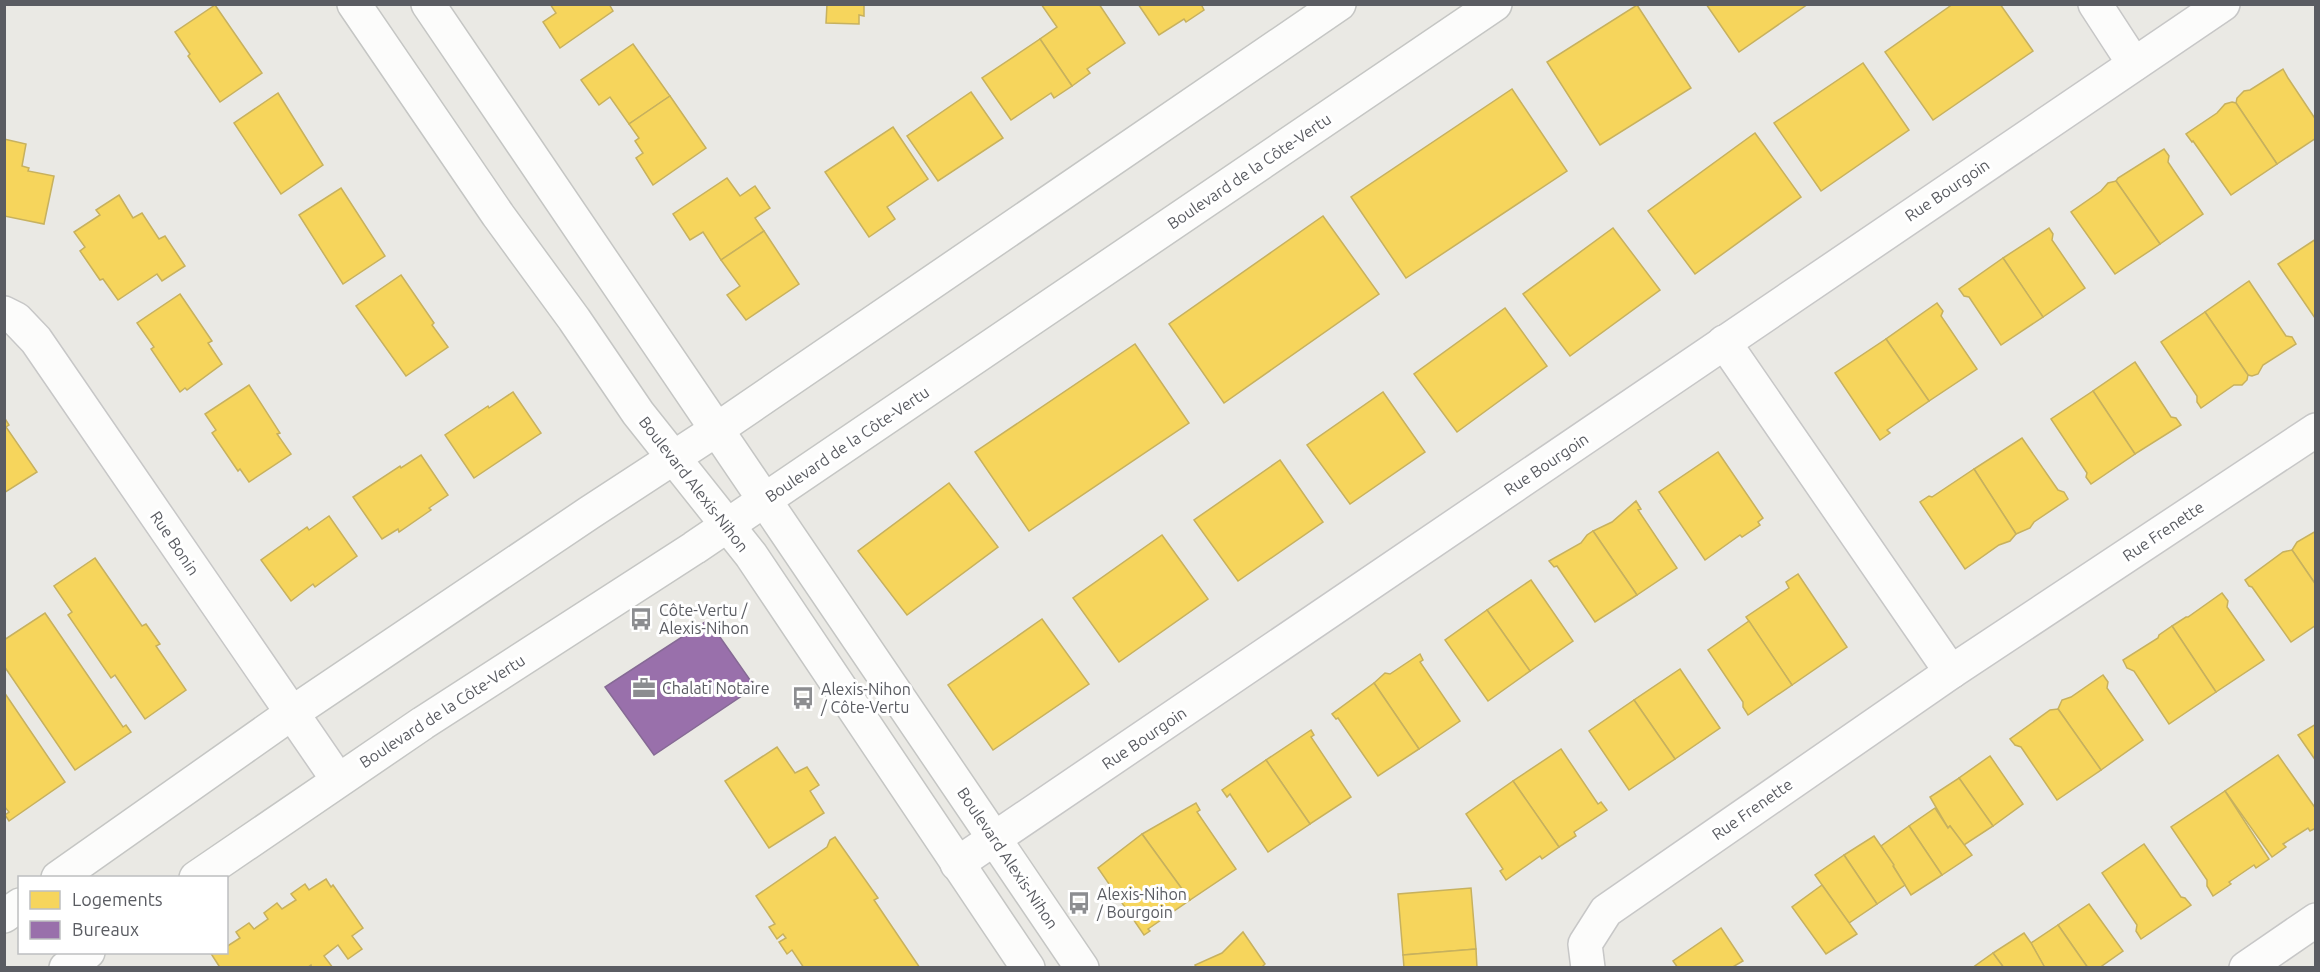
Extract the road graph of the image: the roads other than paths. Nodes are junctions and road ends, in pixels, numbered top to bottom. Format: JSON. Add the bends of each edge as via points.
{"nodes":[{"id":1,"x":354,"y":4,"type":"edge"},
{"id":2,"x":428,"y":4,"type":"edge"},
{"id":3,"x":1339,"y":4,"type":"edge"},
{"id":4,"x":1495,"y":4,"type":"edge"},
{"id":5,"x":2095,"y":4,"type":"edge"},
{"id":6,"x":2223,"y":4,"type":"edge"},
{"id":7,"x":2134,"y":64,"type":"junction"},
{"id":8,"x":4,"y":313,"type":"edge"},
{"id":9,"x":1724,"y":342,"type":"junction"},
{"id":10,"x":716,"y":430,"type":"junction"},
{"id":11,"x":2316,"y":430,"type":"edge"},
{"id":12,"x":673,"y":458,"type":"junction"},
{"id":13,"x":764,"y":500,"type":"junction"},
{"id":14,"x":727,"y":525,"type":"junction"},
{"id":15,"x":1951,"y":672,"type":"junction"},
{"id":16,"x":292,"y":713,"type":"junction"},
{"id":17,"x":338,"y":780,"type":"junction"},
{"id":18,"x":995,"y":839,"type":"junction"},
{"id":19,"x":957,"y":864,"type":"junction"},
{"id":20,"x":61,"y":876,"type":"edge"},
{"id":21,"x":199,"y":876,"type":"edge"},
{"id":22,"x":18,"y":906,"type":"edge"},
{"id":23,"x":4,"y":916,"type":"edge"},
{"id":24,"x":2316,"y":920,"type":"edge"},
{"id":25,"x":85,"y":954,"type":"edge"},
{"id":26,"x":66,"y":968,"type":"edge"},
{"id":27,"x":1028,"y":968,"type":"edge"},
{"id":28,"x":1082,"y":968,"type":"edge"},
{"id":29,"x":1588,"y":968,"type":"edge"},
{"id":30,"x":2246,"y":968,"type":"edge"}],
"edges":[{"from":1,"to":12,"type":"street","name":"Boulevard Alexis-Nihon","via":[[498,215]]},
{"from":2,"to":10,"type":"street","name":"Boulevard Alexis-Nihon"},
{"from":3,"to":10,"type":"street"},
{"from":4,"to":13,"type":"street","name":"Boulevard de la Côte-Vertu"},
{"from":5,"to":7,"type":"street"},
{"from":6,"to":7,"type":"street","name":"Rue Bourgoin"},
{"from":7,"to":9,"type":"street","name":"Rue Bourgoin"},
{"from":8,"to":16,"type":"street","name":"Rue Bonin","via":[[16,319],[36,340]]},
{"from":9,"to":15,"type":"street"},
{"from":9,"to":18,"type":"street","name":"Rue Bourgoin"},
{"from":10,"to":12,"type":"street"},
{"from":10,"to":13,"type":"street","name":"Boulevard Alexis-Nihon"},
{"from":11,"to":15,"type":"street","name":"Rue Frenette"},
{"from":12,"to":14,"type":"street","name":"Boulevard Alexis-Nihon"},
{"from":12,"to":16,"type":"street"},
{"from":13,"to":14,"type":"street","name":"Boulevard de la Côte-Vertu"},
{"from":13,"to":18,"type":"street","name":"Boulevard Alexis-Nihon"},
{"from":14,"to":17,"type":"street","name":"Boulevard de la Côte-Vertu"},
{"from":14,"to":19,"type":"street","name":"Boulevard Alexis-Nihon","via":[[751,555]]},
{"from":15,"to":29,"type":"street","name":"Rue Frenette","via":[[1606,911],[1585,944]]},
{"from":16,"to":17,"type":"street","name":"Rue Bonin"},
{"from":16,"to":20,"type":"street"},
{"from":17,"to":21,"type":"street","name":"Boulevard de la Côte-Vertu"},
{"from":18,"to":19,"type":"street","name":"Rue Bourgoin"},
{"from":18,"to":28,"type":"street","name":"Boulevard Alexis-Nihon"},
{"from":19,"to":27,"type":"street","name":"Boulevard Alexis-Nihon"},
{"from":22,"to":23,"type":"street"},
{"from":24,"to":30,"type":"street"},
{"from":25,"to":26,"type":"street"}]}
